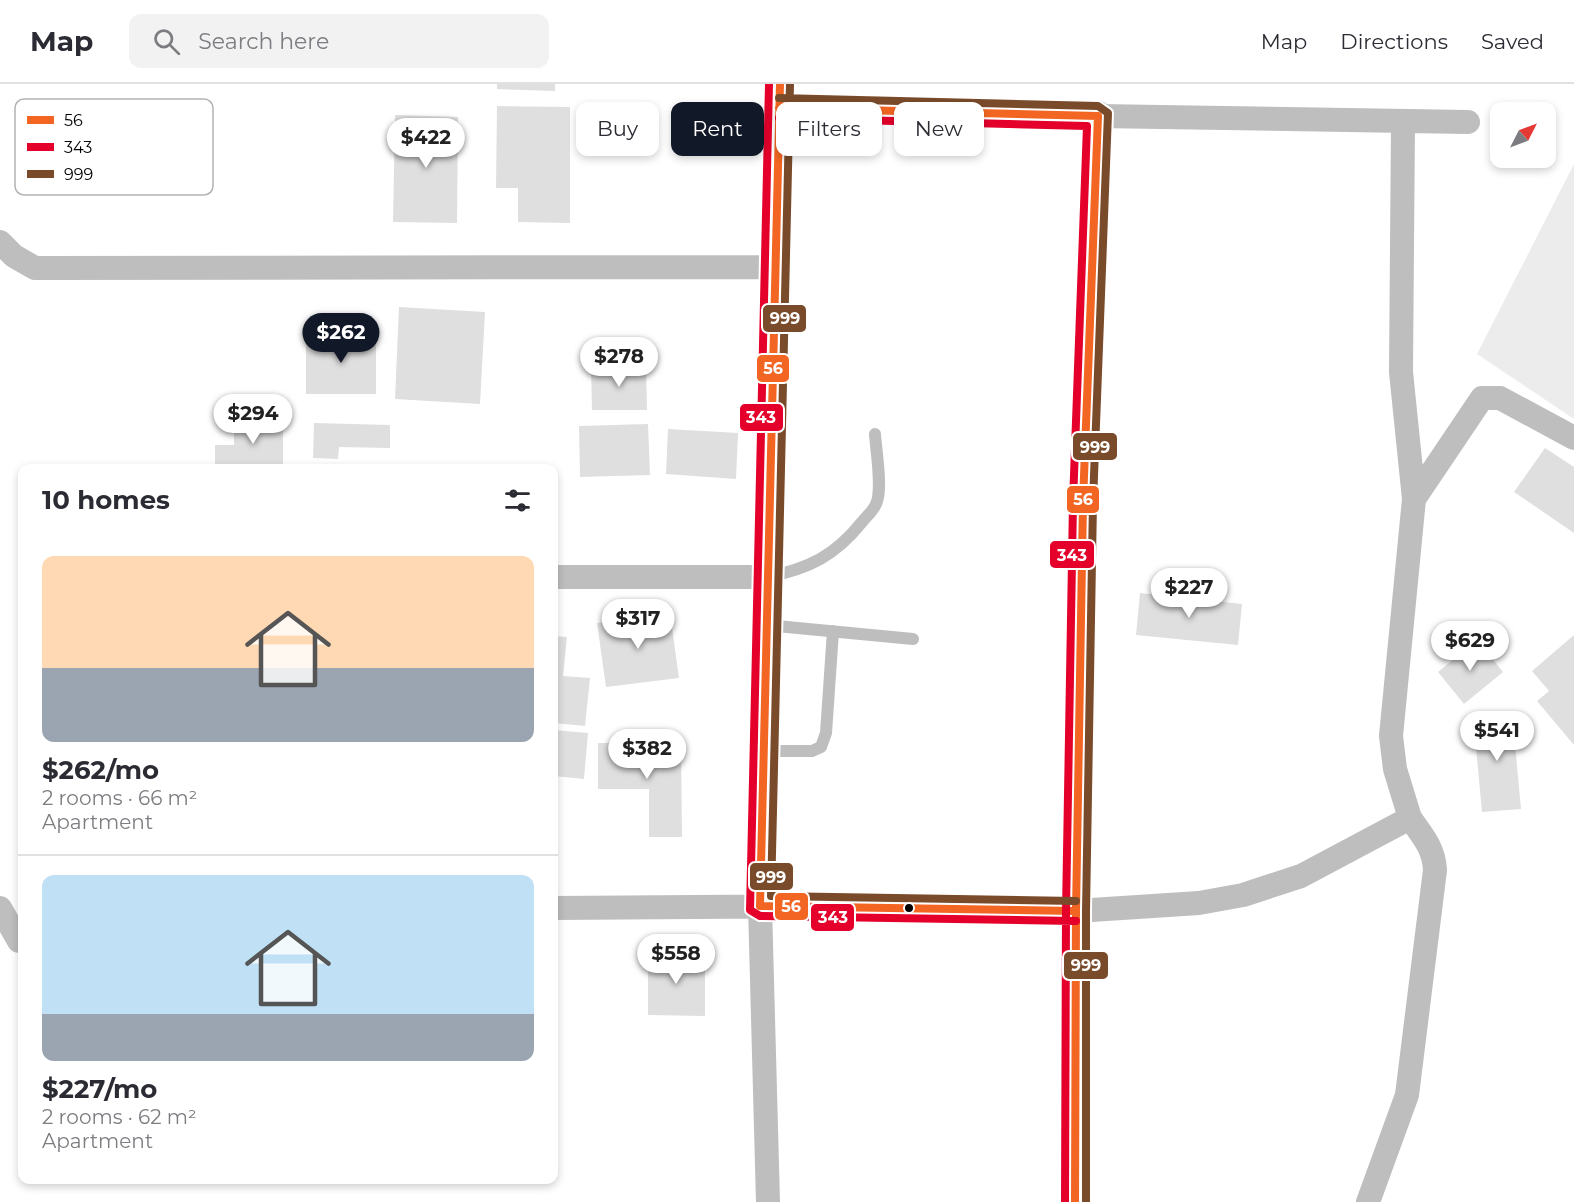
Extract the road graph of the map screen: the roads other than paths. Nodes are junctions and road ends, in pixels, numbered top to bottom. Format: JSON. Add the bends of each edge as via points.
{"nodes":[{"id":1,"x":780,"y":96,"type":"edge"},
{"id":2,"x":1098,"y":116,"type":"junction"},
{"id":3,"x":1403,"y":122,"type":"junction"},
{"id":4,"x":1468,"y":122,"type":"dead end"},
{"id":5,"x":0,"y":242,"type":"edge"},
{"id":6,"x":775,"y":267,"type":"junction"},
{"id":7,"x":875,"y":434,"type":"dead end"},
{"id":8,"x":1574,"y":438,"type":"edge"},
{"id":9,"x":1414,"y":499,"type":"junction"},
{"id":10,"x":558,"y":577,"type":"edge"},
{"id":11,"x":767,"y":577,"type":"junction"},
{"id":12,"x":766,"y":625,"type":"junction"},
{"id":13,"x":833,"y":631,"type":"junction"},
{"id":14,"x":913,"y":639,"type":"dead end"},
{"id":15,"x":764,"y":752,"type":"junction"},
{"id":16,"x":1410,"y":818,"type":"junction"},
{"id":17,"x":760,"y":906,"type":"junction"},
{"id":18,"x":0,"y":908,"type":"edge"},
{"id":19,"x":558,"y":908,"type":"edge"},
{"id":20,"x":1076,"y":911,"type":"junction"},
{"id":21,"x":14,"y":944,"type":"edge"},
{"id":22,"x":768,"y":1202,"type":"edge"},
{"id":23,"x":1075,"y":1202,"type":"edge"},
{"id":24,"x":1368,"y":1202,"type":"edge"}],
"edges":[{"from":1,"to":2,"type":"street"},
{"from":1,"to":6,"type":"street"},
{"from":2,"to":3,"type":"street"},
{"from":2,"to":20,"type":"street","via":[[1083,490]]},
{"from":3,"to":4,"type":"street"},
{"from":3,"to":9,"type":"street","via":[[1400,352]]},
{"from":5,"to":6,"type":"street","via":[[35,268]]},
{"from":6,"to":11,"type":"street"},
{"from":7,"to":11,"type":"lane","via":[[876,504],[828,555],[808,567]]},
{"from":8,"to":9,"type":"street","via":[[1500,398],[1482,398]]},
{"from":9,"to":16,"type":"street","via":[[1391,736],[1395,769]]},
{"from":10,"to":11,"type":"street"},
{"from":11,"to":12,"type":"street"},
{"from":12,"to":13,"type":"lane"},
{"from":12,"to":15,"type":"street"},
{"from":13,"to":14,"type":"lane"},
{"from":13,"to":15,"type":"lane","via":[[826,733],[821,747],[812,751]]},
{"from":15,"to":17,"type":"street"},
{"from":16,"to":20,"type":"street","via":[[1301,876],[1243,895],[1199,903]]},
{"from":16,"to":24,"type":"street","via":[[1429,844],[1435,870],[1407,1095]]},
{"from":17,"to":19,"type":"street"},
{"from":17,"to":20,"type":"street"},
{"from":17,"to":22,"type":"street"},
{"from":18,"to":21,"type":"street"},
{"from":20,"to":23,"type":"street"}]}
